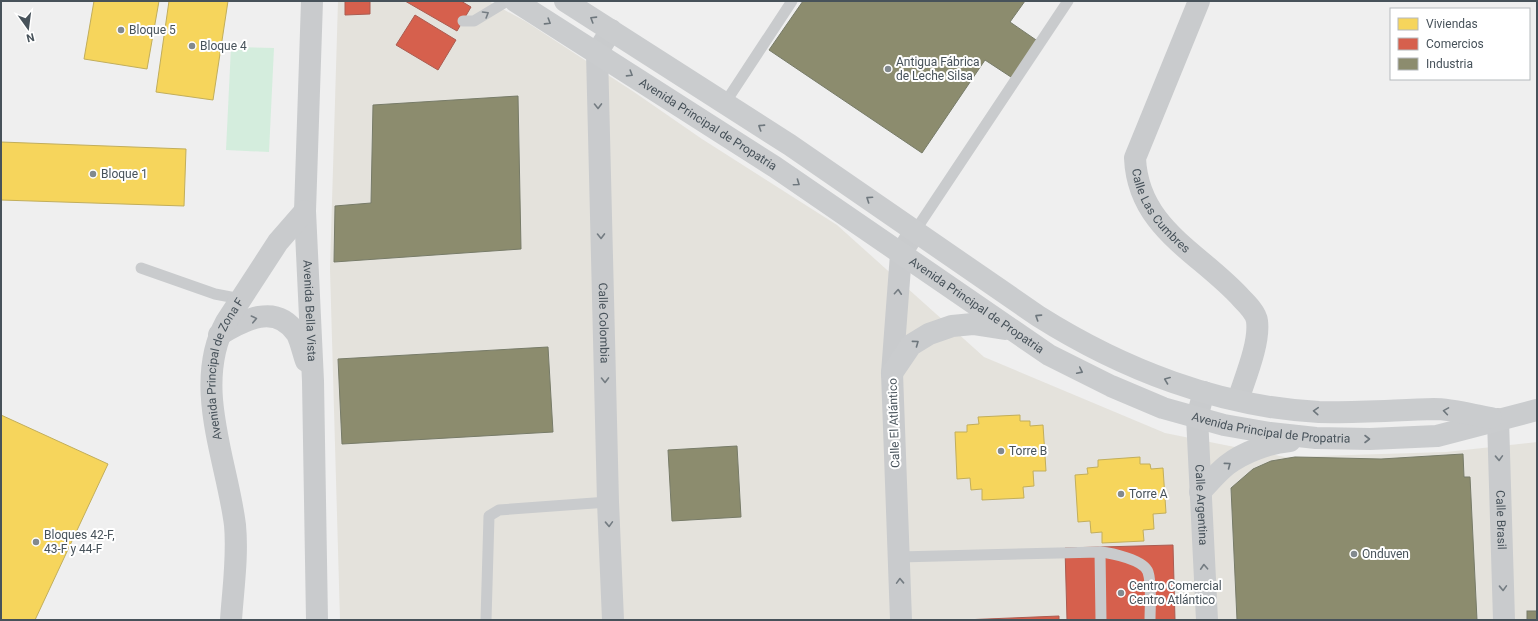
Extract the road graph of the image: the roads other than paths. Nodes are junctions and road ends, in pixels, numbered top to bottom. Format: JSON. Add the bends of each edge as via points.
{"nodes":[{"id":1,"x":312,"y":1,"type":"edge"},
{"id":2,"x":508,"y":1,"type":"edge"},
{"id":3,"x":515,"y":1,"type":"edge"},
{"id":4,"x":565,"y":1,"type":"edge"},
{"id":5,"x":792,"y":1,"type":"edge"},
{"id":6,"x":1068,"y":1,"type":"edge"},
{"id":7,"x":1199,"y":1,"type":"edge"},
{"id":8,"x":463,"y":21,"type":"dead end"},
{"id":9,"x":611,"y":30,"type":"junction"},
{"id":10,"x":597,"y":53,"type":"junction"},
{"id":11,"x":725,"y":103,"type":"junction"},
{"id":12,"x":305,"y":211,"type":"junction"},
{"id":13,"x":915,"y":231,"type":"junction"},
{"id":14,"x":900,"y":254,"type":"junction"},
{"id":15,"x":141,"y":268,"type":"dead end"},
{"id":16,"x":241,"y":299,"type":"junction"},
{"id":17,"x":1012,"y":331,"type":"junction"},
{"id":18,"x":1062,"y":332,"type":"junction"},
{"id":19,"x":219,"y":335,"type":"junction"},
{"id":20,"x":1049,"y":355,"type":"junction"},
{"id":21,"x":892,"y":373,"type":"junction"},
{"id":22,"x":313,"y":381,"type":"junction"},
{"id":23,"x":1204,"y":392,"type":"junction"},
{"id":24,"x":1238,"y":400,"type":"junction"},
{"id":25,"x":1537,"y":410,"type":"edge"},
{"id":26,"x":1197,"y":417,"type":"junction"},
{"id":27,"x":1498,"y":419,"type":"junction"},
{"id":28,"x":1316,"y":438,"type":"junction"},
{"id":29,"x":1200,"y":492,"type":"junction"},
{"id":30,"x":608,"y":502,"type":"junction"},
{"id":31,"x":1100,"y":552,"type":"junction"},
{"id":32,"x":899,"y":557,"type":"junction"},
{"id":33,"x":231,"y":620,"type":"edge"},
{"id":34,"x":317,"y":620,"type":"edge"},
{"id":35,"x":486,"y":620,"type":"edge"},
{"id":36,"x":613,"y":620,"type":"edge"},
{"id":37,"x":901,"y":620,"type":"edge"},
{"id":38,"x":1100,"y":620,"type":"edge"},
{"id":39,"x":1150,"y":620,"type":"edge"},
{"id":40,"x":1207,"y":620,"type":"edge"},
{"id":41,"x":1504,"y":620,"type":"edge"}],
"edges":[{"from":1,"to":12,"type":"street","name":"Avenida Bella Vista"},
{"from":8,"to":2,"type":"lane","one_way":true,"via":[[474,21]]},
{"from":3,"to":10,"type":"main road","name":"Avenida Principal de Propatria","one_way":true},
{"from":9,"to":4,"type":"main road","name":"Avenida Principal de Propatria","one_way":true},
{"from":5,"to":11,"type":"lane"},
{"from":6,"to":13,"type":"lane"},
{"from":7,"to":24,"type":"street","name":"Calle Las Cumbres","via":[[1135,158],[1136,176],[1140,190],[1160,223],[1232,288],[1257,319],[1257,335]]},
{"from":9,"to":10,"type":"street"},
{"from":9,"to":11,"type":"main road","name":"Avenida Principal de Propatria"},
{"from":10,"to":14,"type":"main road","name":"Avenida Principal de Propatria","one_way":true,"via":[[775,167]]},
{"from":10,"to":30,"type":"street","name":"Calle Colombia","one_way":true},
{"from":13,"to":11,"type":"main road","name":"Avenida Principal de Propatria","one_way":true},
{"from":12,"to":16,"type":"street","name":"Avenida Principal de Zona F","via":[[278,242]]},
{"from":12,"to":22,"type":"street","name":"Avenida Bella Vista"},
{"from":13,"to":14,"type":"street","name":"Calle El Atlántico"},
{"from":18,"to":13,"type":"main road","name":"Avenida Principal de Propatria","one_way":true},
{"from":14,"to":17,"type":"main road","name":"Avenida Principal de Propatria"},
{"from":21,"to":14,"type":"street","name":"Calle El Atlántico","one_way":true},
{"from":15,"to":16,"type":"lane","via":[[215,294]]},
{"from":16,"to":19,"type":"street","name":"Avenida Principal de Zona F"},
{"from":17,"to":20,"type":"main road","name":"Avenida Principal de Propatria"},
{"from":21,"to":17,"type":"main road","one_way":true,"via":[[911,345],[929,334],[952,326],[973,324]]},
{"from":18,"to":20,"type":"main road"},
{"from":23,"to":18,"type":"main road","name":"Avenida Principal de Propatria","one_way":true,"via":[[1122,362]]},
{"from":19,"to":22,"type":"street","one_way":true,"via":[[255,317],[279,318],[298,336]]},
{"from":19,"to":33,"type":"street","name":"Avenida Principal de Zona F","via":[[212,371],[213,415],[235,527],[236,564]]},
{"from":20,"to":26,"type":"main road","name":"Avenida Principal de Propatria","one_way":true,"via":[[1163,408]]},
{"from":21,"to":32,"type":"street","name":"Calle El Atlántico"},
{"from":22,"to":34,"type":"street","name":"Avenida Bella Vista"},
{"from":23,"to":24,"type":"main road","name":"Avenida Principal de Propatria"},
{"from":23,"to":26,"type":"street","name":"Calle Argentina"},
{"from":27,"to":24,"type":"main road","name":"Avenida Principal de Propatria","one_way":true,"via":[[1436,409],[1370,413],[1317,412]]},
{"from":25,"to":27,"type":"main road","name":"Avenida Principal de Propatria"},
{"from":26,"to":28,"type":"main road","name":"Avenida Principal de Propatria","via":[[1270,433]]},
{"from":26,"to":29,"type":"street","name":"Calle Argentina"},
{"from":28,"to":27,"type":"main road","name":"Avenida Principal de Propatria","one_way":true,"via":[[1437,436]]},
{"from":27,"to":41,"type":"street","name":"Calle Brasil","one_way":true},
{"from":29,"to":28,"type":"main road","one_way":true,"via":[[1227,465],[1251,451],[1277,442]]},
{"from":40,"to":29,"type":"street","name":"Calle Argentina","one_way":true},
{"from":30,"to":35,"type":"lane","via":[[499,510],[489,516]]},
{"from":30,"to":36,"type":"street","name":"Calle Colombia","one_way":true},
{"from":31,"to":32,"type":"lane"},
{"from":31,"to":38,"type":"lane"},
{"from":31,"to":39,"type":"lane","via":[[1114,553],[1140,563],[1145,568],[1149,579]]},
{"from":37,"to":32,"type":"street","name":"Calle El Atlántico","one_way":true}]}
